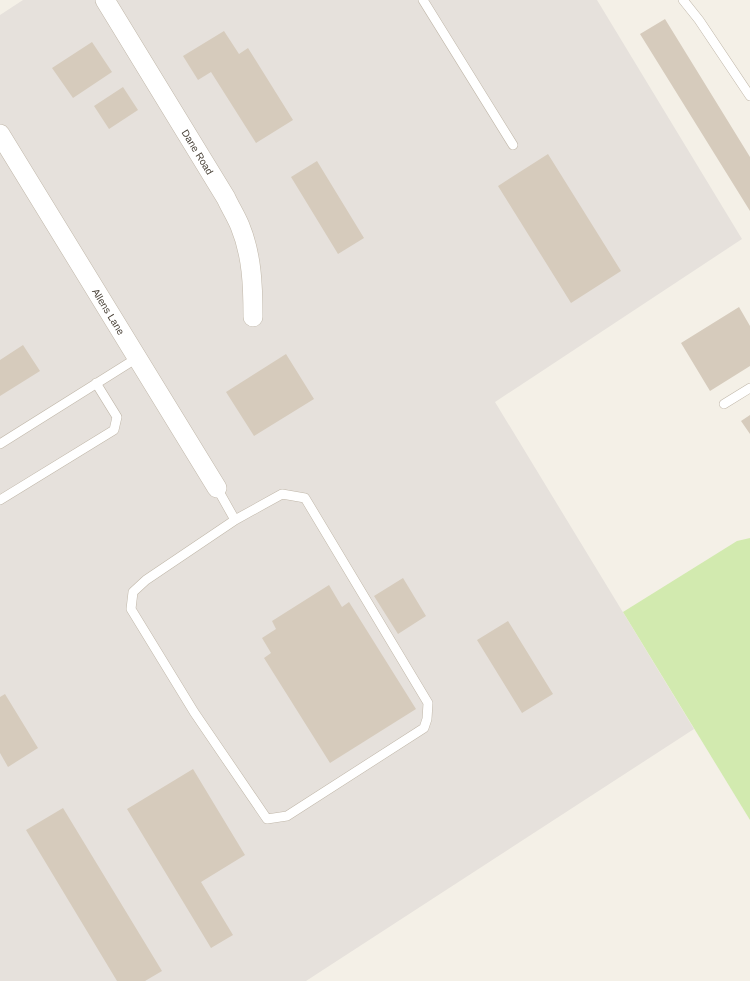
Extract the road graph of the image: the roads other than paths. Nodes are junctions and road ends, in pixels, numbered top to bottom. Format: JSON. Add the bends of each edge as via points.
{"nodes":[{"id":1,"x":105,"y":0,"type":"edge"},
{"id":2,"x":422,"y":0,"type":"edge"},
{"id":3,"x":683,"y":0,"type":"edge"},
{"id":4,"x":750,"y":96,"type":"edge"},
{"id":5,"x":0,"y":134,"type":"edge"},
{"id":6,"x":513,"y":145,"type":"dead end"},
{"id":7,"x":253,"y":317,"type":"dead end"},
{"id":8,"x":137,"y":358,"type":"junction"},
{"id":9,"x":96,"y":383,"type":"junction"},
{"id":10,"x":750,"y":388,"type":"edge"},
{"id":11,"x":724,"y":404,"type":"dead end"},
{"id":12,"x":0,"y":444,"type":"edge"},
{"id":13,"x":217,"y":488,"type":"joint"},
{"id":14,"x":0,"y":500,"type":"edge"},
{"id":15,"x":235,"y":520,"type":"junction"}],
"edges":[{"from":1,"to":7,"type":"street","name":"Dane Road","via":[[226,198],[240,226],[249,255]]},
{"from":2,"to":6,"type":"lane"},
{"from":3,"to":4,"type":"lane"},
{"from":5,"to":8,"type":"street","name":"Allens Lane"},
{"from":8,"to":9,"type":"lane"},
{"from":8,"to":13,"type":"street","name":"Allens Lane"},
{"from":9,"to":12,"type":"lane"},
{"from":9,"to":14,"type":"lane","via":[[117,417],[114,430]]},
{"from":10,"to":11,"type":"lane"},
{"from":13,"to":15,"type":"lane"},
{"from":15,"to":15,"type":"lane","via":[[146,580],[133,592],[131,609],[194,712],[267,819],[287,816],[424,728],[428,719],[428,703],[305,498],[282,494]]}]}
